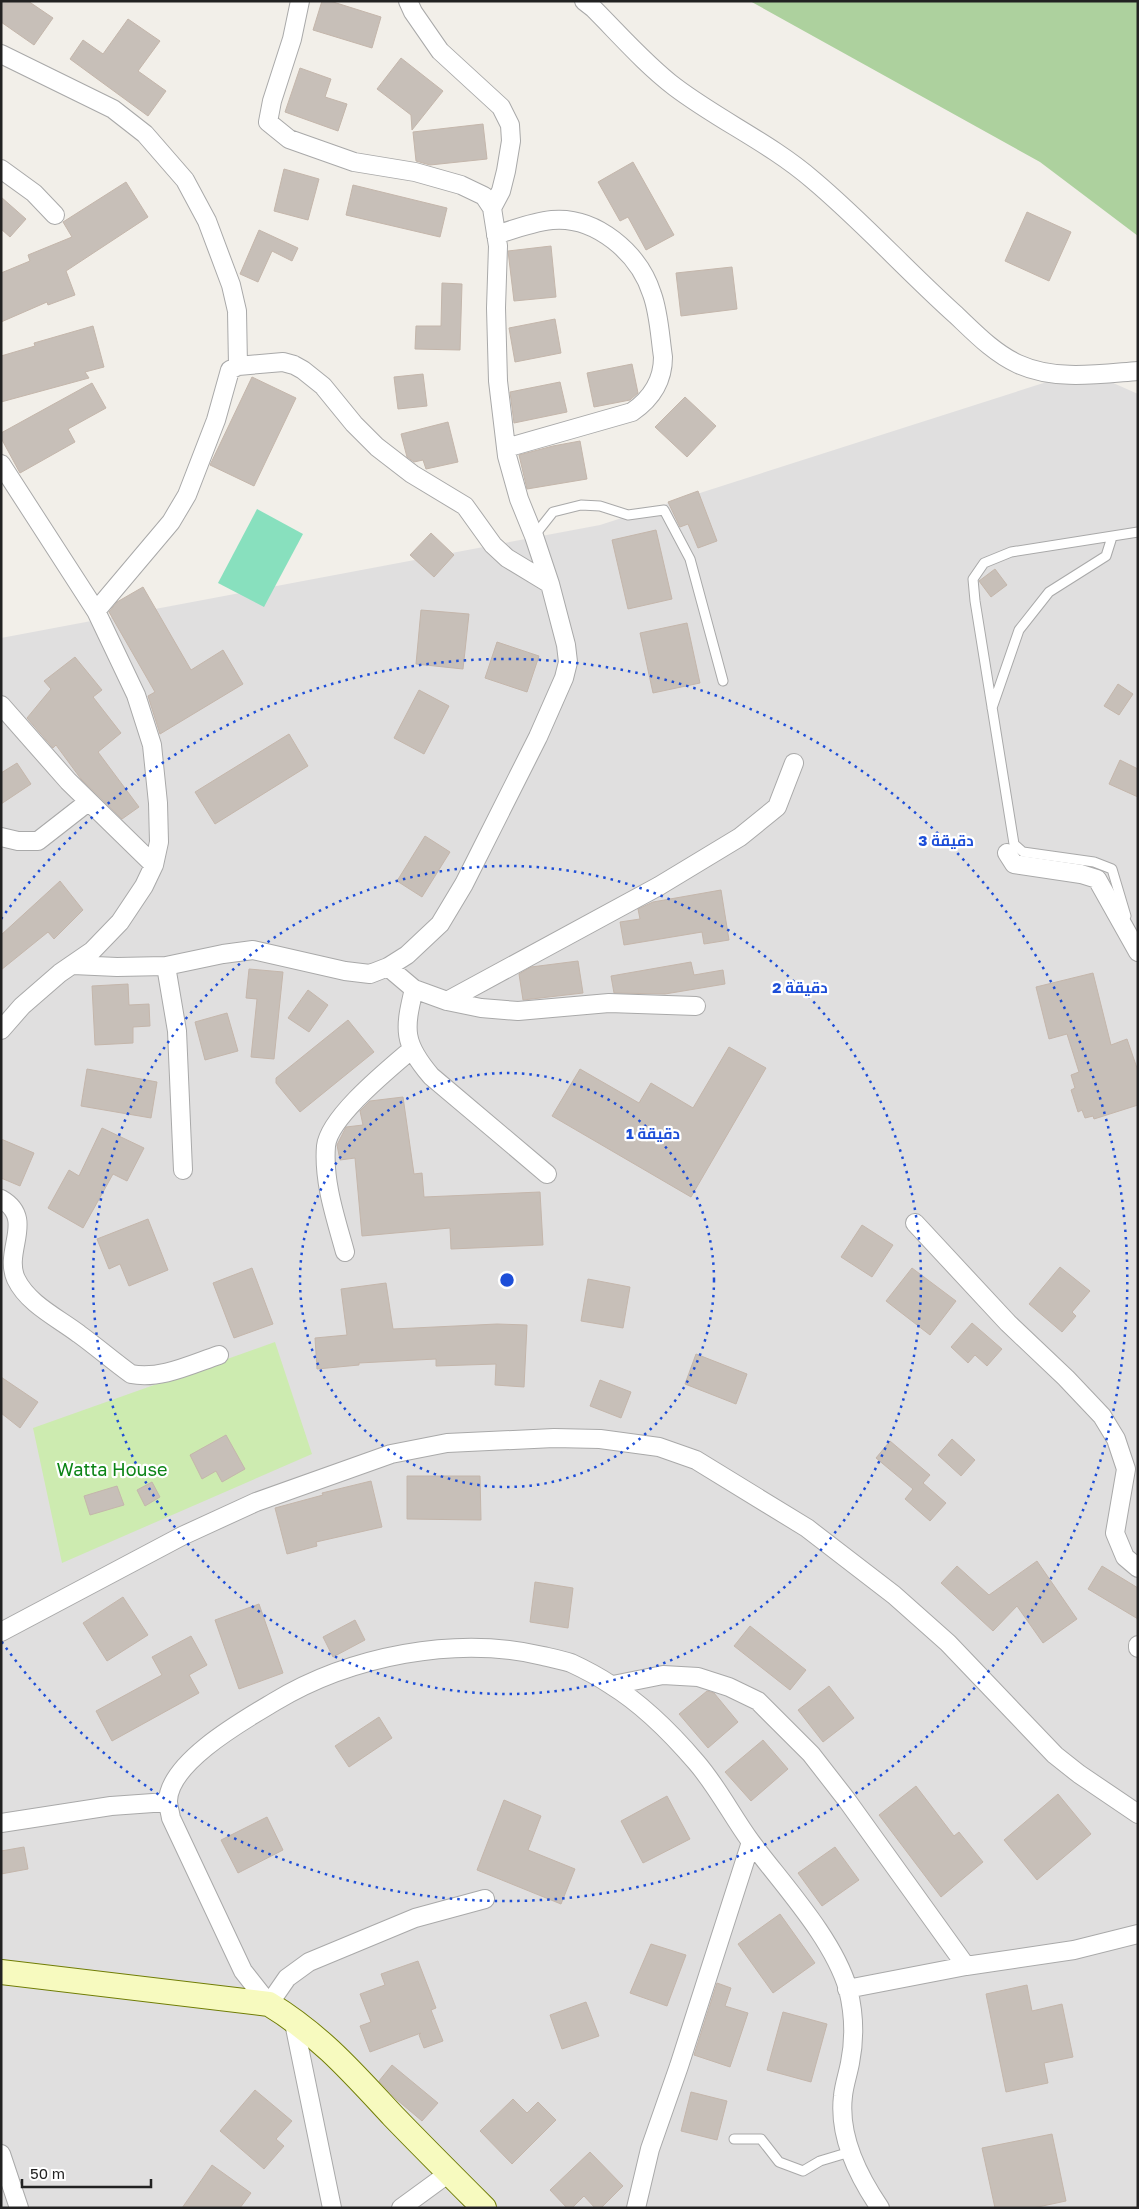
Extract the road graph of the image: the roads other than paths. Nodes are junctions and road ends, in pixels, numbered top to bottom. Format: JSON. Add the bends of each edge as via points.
{"nodes":[{"id":1,"x":300,"y":1,"type":"edge"},
{"id":2,"x":408,"y":1,"type":"edge"},
{"id":3,"x":584,"y":1,"type":"edge"},
{"id":4,"x":1,"y":54,"type":"edge"},
{"id":5,"x":1,"y":169,"type":"edge"},
{"id":6,"x":492,"y":208,"type":"junction"},
{"id":7,"x":55,"y":215,"type":"dead end"},
{"id":8,"x":496,"y":234,"type":"junction"},
{"id":9,"x":238,"y":366,"type":"junction"},
{"id":10,"x":1138,"y":371,"type":"edge"},
{"id":11,"x":506,"y":448,"type":"junction"},
{"id":12,"x":1,"y":464,"type":"edge"},
{"id":13,"x":1138,"y":532,"type":"edge"},
{"id":14,"x":534,"y":536,"type":"junction"},
{"id":15,"x":1112,"y":537,"type":"junction"},
{"id":16,"x":550,"y":584,"type":"junction"},
{"id":17,"x":96,"y":611,"type":"junction"},
{"id":18,"x":723,"y":681,"type":"dead end"},
{"id":19,"x":1,"y":705,"type":"edge"},
{"id":20,"x":992,"y":708,"type":"junction"},
{"id":21,"x":794,"y":763,"type":"dead end"},
{"id":22,"x":88,"y":802,"type":"junction"},
{"id":23,"x":1,"y":837,"type":"edge"},
{"id":24,"x":1007,"y":852,"type":"dead end"},
{"id":25,"x":154,"y":865,"type":"junction"},
{"id":26,"x":1138,"y":941,"type":"edge"},
{"id":27,"x":1138,"y":952,"type":"edge"},
{"id":28,"x":73,"y":964,"type":"junction"},
{"id":29,"x":166,"y":966,"type":"junction"},
{"id":30,"x":388,"y":967,"type":"junction"},
{"id":31,"x":414,"y":990,"type":"junction"},
{"id":32,"x":447,"y":1001,"type":"junction"},
{"id":33,"x":696,"y":1006,"type":"dead end"},
{"id":34,"x":1,"y":1030,"type":"edge"},
{"id":35,"x":412,"y":1050,"type":"junction"},
{"id":36,"x":183,"y":1170,"type":"dead end"},
{"id":37,"x":547,"y":1174,"type":"dead end"},
{"id":38,"x":1,"y":1199,"type":"edge"},
{"id":39,"x":915,"y":1223,"type":"dead end"},
{"id":40,"x":346,"y":1252,"type":"dead end"},
{"id":41,"x":219,"y":1355,"type":"dead end"},
{"id":42,"x":1138,"y":1568,"type":"edge"},
{"id":43,"x":1,"y":1632,"type":"edge"},
{"id":44,"x":613,"y":1685,"type":"junction"},
{"id":45,"x":167,"y":1802,"type":"junction"},
{"id":46,"x":1138,"y":1814,"type":"edge"},
{"id":47,"x":1,"y":1823,"type":"edge"},
{"id":48,"x":751,"y":1842,"type":"junction"},
{"id":49,"x":485,"y":1899,"type":"dead end"},
{"id":50,"x":1138,"y":1934,"type":"edge"},
{"id":51,"x":966,"y":1966,"type":"junction"},
{"id":52,"x":1,"y":1972,"type":"edge"},
{"id":53,"x":848,"y":1989,"type":"junction"},
{"id":54,"x":269,"y":2004,"type":"junction"},
{"id":55,"x":293,"y":2018,"type":"junction"},
{"id":56,"x":734,"y":2140,"type":"dead end"},
{"id":57,"x":850,"y":2152,"type":"junction"},
{"id":58,"x":1,"y":2154,"type":"edge"},
{"id":59,"x":449,"y":2173,"type":"junction"},
{"id":60,"x":19,"y":2208,"type":"edge"},
{"id":61,"x":332,"y":2208,"type":"edge"},
{"id":62,"x":401,"y":2208,"type":"edge"},
{"id":63,"x":484,"y":2208,"type":"edge"},
{"id":64,"x":636,"y":2208,"type":"edge"},
{"id":65,"x":880,"y":2208,"type":"edge"}],
"edges":[{"from":1,"to":6,"type":"street","via":[[268,122],[289,139],[354,162],[414,172],[461,185],[484,196]]},
{"from":2,"to":6,"type":"street","via":[[440,52],[502,107],[510,125],[506,171]]},
{"from":3,"to":10,"type":"street","via":[[676,88],[775,150],[812,179],[996,352],[1019,364],[1050,372],[1080,376]]},
{"from":4,"to":9,"type":"street","via":[[113,109],[145,134],[185,180],[207,221],[231,285],[237,312]]},
{"from":5,"to":7,"type":"street","via":[[34,193]]},
{"from":6,"to":8,"type":"street"},
{"from":8,"to":11,"type":"street","via":[[498,380]]},
{"from":8,"to":11,"type":"street","via":[[563,220],[589,226],[615,242],[638,265],[653,295],[664,357],[664,368],[655,390],[632,412]]},
{"from":9,"to":16,"type":"street","via":[[283,362],[294,364],[316,379],[377,447],[412,474],[465,506],[506,558]]},
{"from":9,"to":17,"type":"street","via":[[232,367],[228,373],[216,420],[187,495],[171,522]]},
{"from":11,"to":14,"type":"street","via":[[519,499]]},
{"from":12,"to":17,"type":"street"},
{"from":13,"to":15,"type":"lane"},
{"from":14,"to":16,"type":"street"},
{"from":14,"to":18,"type":"lane","via":[[553,512],[580,505],[600,506],[628,515],[664,510],[690,559]]},
{"from":15,"to":20,"type":"lane","via":[[1106,556],[1049,592],[1019,630]]},
{"from":15,"to":20,"type":"lane","via":[[1011,552],[984,563],[973,579]]},
{"from":16,"to":30,"type":"street","via":[[566,645],[568,662],[564,678],[464,884],[440,924],[407,955]]},
{"from":17,"to":25,"type":"street","via":[[136,694],[152,745],[159,842]]},
{"from":19,"to":22,"type":"street"},
{"from":20,"to":26,"type":"lane","via":[[1014,844],[1023,852],[1094,862],[1112,869],[1124,913]]},
{"from":21,"to":32,"type":"street","via":[[776,807],[740,838]]},
{"from":22,"to":23,"type":"street","via":[[38,841]]},
{"from":22,"to":25,"type":"street"},
{"from":24,"to":27,"type":"street","via":[[1014,864],[1097,879]]},
{"from":25,"to":28,"type":"street","via":[[120,922],[92,951]]},
{"from":28,"to":29,"type":"street"},
{"from":28,"to":34,"type":"street","via":[[22,1006]]},
{"from":29,"to":30,"type":"street","via":[[253,950],[345,971],[370,974]]},
{"from":29,"to":36,"type":"street","via":[[177,1032]]},
{"from":30,"to":31,"type":"street"},
{"from":31,"to":32,"type":"street"},
{"from":31,"to":35,"type":"street","via":[[406,1022]]},
{"from":32,"to":33,"type":"street","via":[[518,1011],[609,1003]]},
{"from":35,"to":37,"type":"street","via":[[431,1076]]},
{"from":35,"to":40,"type":"street","via":[[353,1102],[326,1144],[331,1196]]},
{"from":38,"to":41,"type":"street","via":[[11,1206],[19,1223],[13,1268],[20,1286],[49,1313],[131,1374],[143,1377],[157,1375]]},
{"from":39,"to":42,"type":"street","via":[[1008,1323],[1102,1416],[1116,1439],[1126,1469],[1114,1533],[1125,1557]]},
{"from":43,"to":46,"type":"street","via":[[182,1536],[256,1502],[391,1454],[447,1443],[554,1438],[600,1439],[659,1447],[696,1460],[821,1539],[948,1643],[1055,1755]]},
{"from":44,"to":45,"type":"street","via":[[570,1662],[522,1651],[440,1648],[363,1665],[290,1693],[215,1738],[180,1773]]},
{"from":44,"to":48,"type":"street","via":[[697,1763]]},
{"from":44,"to":51,"type":"street","via":[[663,1676],[698,1676],[758,1701],[829,1776]]},
{"from":45,"to":47,"type":"street","via":[[111,1806]]},
{"from":45,"to":54,"type":"street","via":[[243,1971]]},
{"from":48,"to":53,"type":"street","via":[[803,1909],[839,1966]]},
{"from":48,"to":64,"type":"street","via":[[650,2149]]},
{"from":49,"to":54,"type":"street","via":[[415,1918],[309,1962],[287,1978]]},
{"from":50,"to":51,"type":"street","via":[[1074,1950]]},
{"from":51,"to":53,"type":"street"},
{"from":52,"to":54,"type":"main road"},
{"from":53,"to":57,"type":"street","via":[[854,2020],[851,2059],[842,2097],[845,2135]]},
{"from":54,"to":55,"type":"main road"},
{"from":55,"to":59,"type":"main road","via":[[337,2055]]},
{"from":55,"to":61,"type":"street"},
{"from":56,"to":57,"type":"lane","via":[[761,2140],[778,2162],[803,2170]]},
{"from":57,"to":65,"type":"street"},
{"from":58,"to":60,"type":"street"},
{"from":59,"to":62,"type":"street"},
{"from":59,"to":63,"type":"main road"}]}
